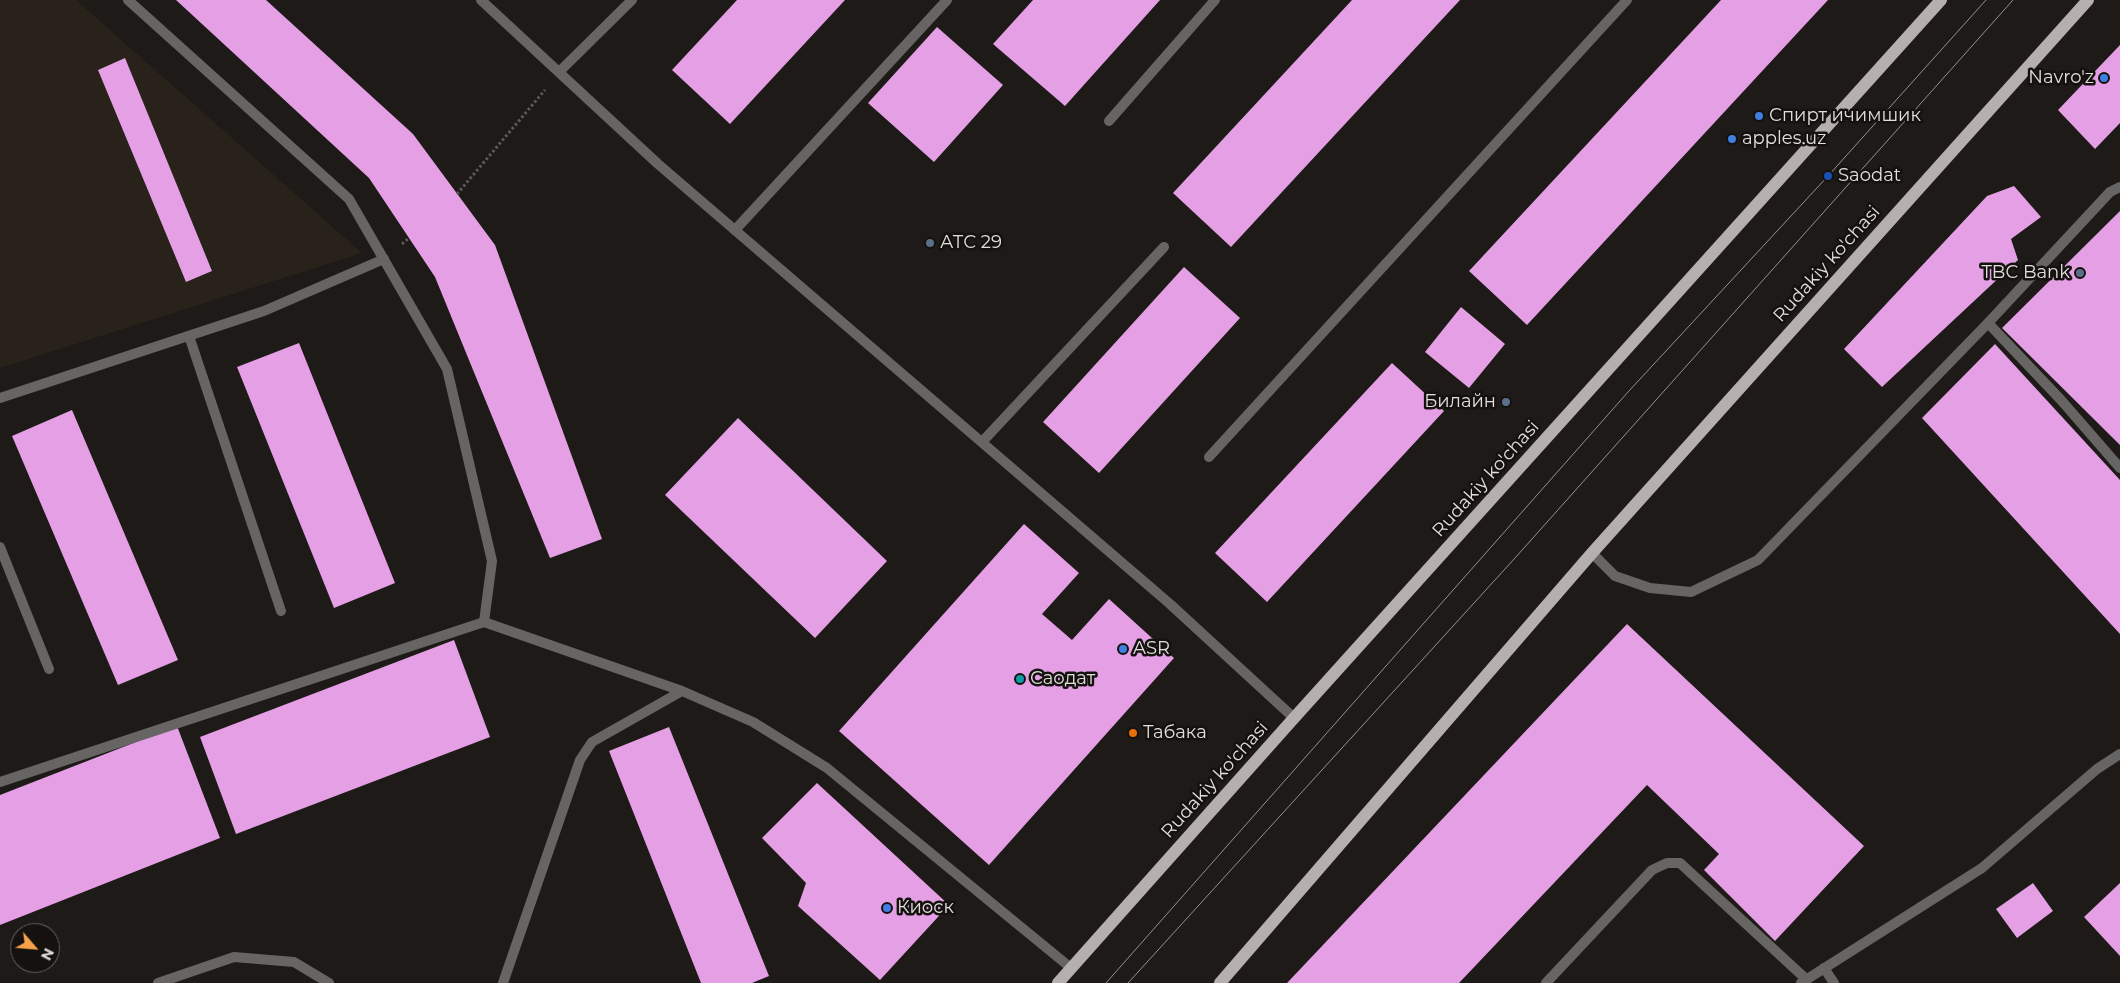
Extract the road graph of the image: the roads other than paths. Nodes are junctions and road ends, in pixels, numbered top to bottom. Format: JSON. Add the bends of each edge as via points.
{"nodes":[{"id":1,"x":128,"y":0,"type":"edge"},
{"id":2,"x":481,"y":0,"type":"edge"},
{"id":3,"x":632,"y":0,"type":"edge"},
{"id":4,"x":948,"y":0,"type":"edge"},
{"id":5,"x":1215,"y":0,"type":"edge"},
{"id":6,"x":1626,"y":0,"type":"edge"},
{"id":7,"x":1941,"y":0,"type":"edge"},
{"id":8,"x":2088,"y":0,"type":"edge"},
{"id":9,"x":560,"y":72,"type":"junction"},
{"id":10,"x":1109,"y":121,"type":"dead end"},
{"id":11,"x":2120,"y":187,"type":"edge"},
{"id":12,"x":735,"y":230,"type":"junction"},
{"id":13,"x":1164,"y":247,"type":"dead end"},
{"id":14,"x":384,"y":259,"type":"junction"},
{"id":15,"x":1988,"y":322,"type":"junction"},
{"id":16,"x":189,"y":336,"type":"junction"},
{"id":17,"x":0,"y":398,"type":"edge"},
{"id":18,"x":982,"y":442,"type":"junction"},
{"id":19,"x":1209,"y":457,"type":"dead end"},
{"id":20,"x":2120,"y":468,"type":"edge"},
{"id":21,"x":0,"y":547,"type":"edge"},
{"id":22,"x":1592,"y":553,"type":"junction"},
{"id":23,"x":281,"y":611,"type":"dead end"},
{"id":24,"x":484,"y":622,"type":"junction"},
{"id":25,"x":49,"y":669,"type":"dead end"},
{"id":26,"x":682,"y":691,"type":"junction"},
{"id":27,"x":1294,"y":718,"type":"junction"},
{"id":28,"x":2120,"y":754,"type":"edge"},
{"id":29,"x":0,"y":782,"type":"edge"},
{"id":30,"x":1072,"y":968,"type":"junction"},
{"id":31,"x":1824,"y":968,"type":"junction"},
{"id":32,"x":1804,"y":981,"type":"edge"},
{"id":33,"x":1224,"y":982,"type":"edge"},
{"id":34,"x":158,"y":983,"type":"edge"},
{"id":35,"x":329,"y":983,"type":"edge"},
{"id":36,"x":502,"y":983,"type":"edge"},
{"id":37,"x":1058,"y":983,"type":"edge"},
{"id":38,"x":1546,"y":983,"type":"edge"},
{"id":39,"x":1834,"y":983,"type":"edge"}],
"edges":[{"from":1,"to":14,"type":"street","via":[[349,199]]},
{"from":2,"to":9,"type":"street"},
{"from":3,"to":9,"type":"street"},
{"from":4,"to":12,"type":"street"},
{"from":5,"to":10,"type":"street"},
{"from":6,"to":19,"type":"street"},
{"from":7,"to":27,"type":"main road","name":"Rudakiy ko'chasi"},
{"from":8,"to":22,"type":"main road","name":"Rudakiy ko'chasi"},
{"from":9,"to":12,"type":"street","via":[[658,164]]},
{"from":11,"to":15,"type":"street","via":[[2110,192]]},
{"from":12,"to":18,"type":"street"},
{"from":13,"to":18,"type":"street"},
{"from":14,"to":16,"type":"street","via":[[264,311]]},
{"from":14,"to":24,"type":"street","via":[[447,369],[492,562]]},
{"from":15,"to":20,"type":"street"},
{"from":15,"to":22,"type":"street","via":[[1758,560],[1691,592],[1650,588],[1615,576]]},
{"from":16,"to":17,"type":"street"},
{"from":16,"to":23,"type":"street"},
{"from":18,"to":27,"type":"street","via":[[1170,604]]},
{"from":21,"to":25,"type":"street"},
{"from":22,"to":33,"type":"main road","name":"Rudakiy ko'chasi"},
{"from":24,"to":26,"type":"street"},
{"from":24,"to":29,"type":"street"},
{"from":26,"to":30,"type":"street","via":[[753,722],[827,768]]},
{"from":26,"to":36,"type":"street","via":[[592,742],[580,760]]},
{"from":27,"to":30,"type":"main road","name":"Rudakiy ko'chasi"},
{"from":28,"to":31,"type":"street","via":[[2097,769],[1982,868]]},
{"from":30,"to":37,"type":"main road","name":"Rudakiy ko'chasi"},
{"from":31,"to":32,"type":"street"},
{"from":31,"to":39,"type":"street"},
{"from":32,"to":38,"type":"street","via":[[1680,864],[1667,863],[1652,870]]},
{"from":34,"to":35,"type":"street","via":[[234,957],[294,962]]}]}
